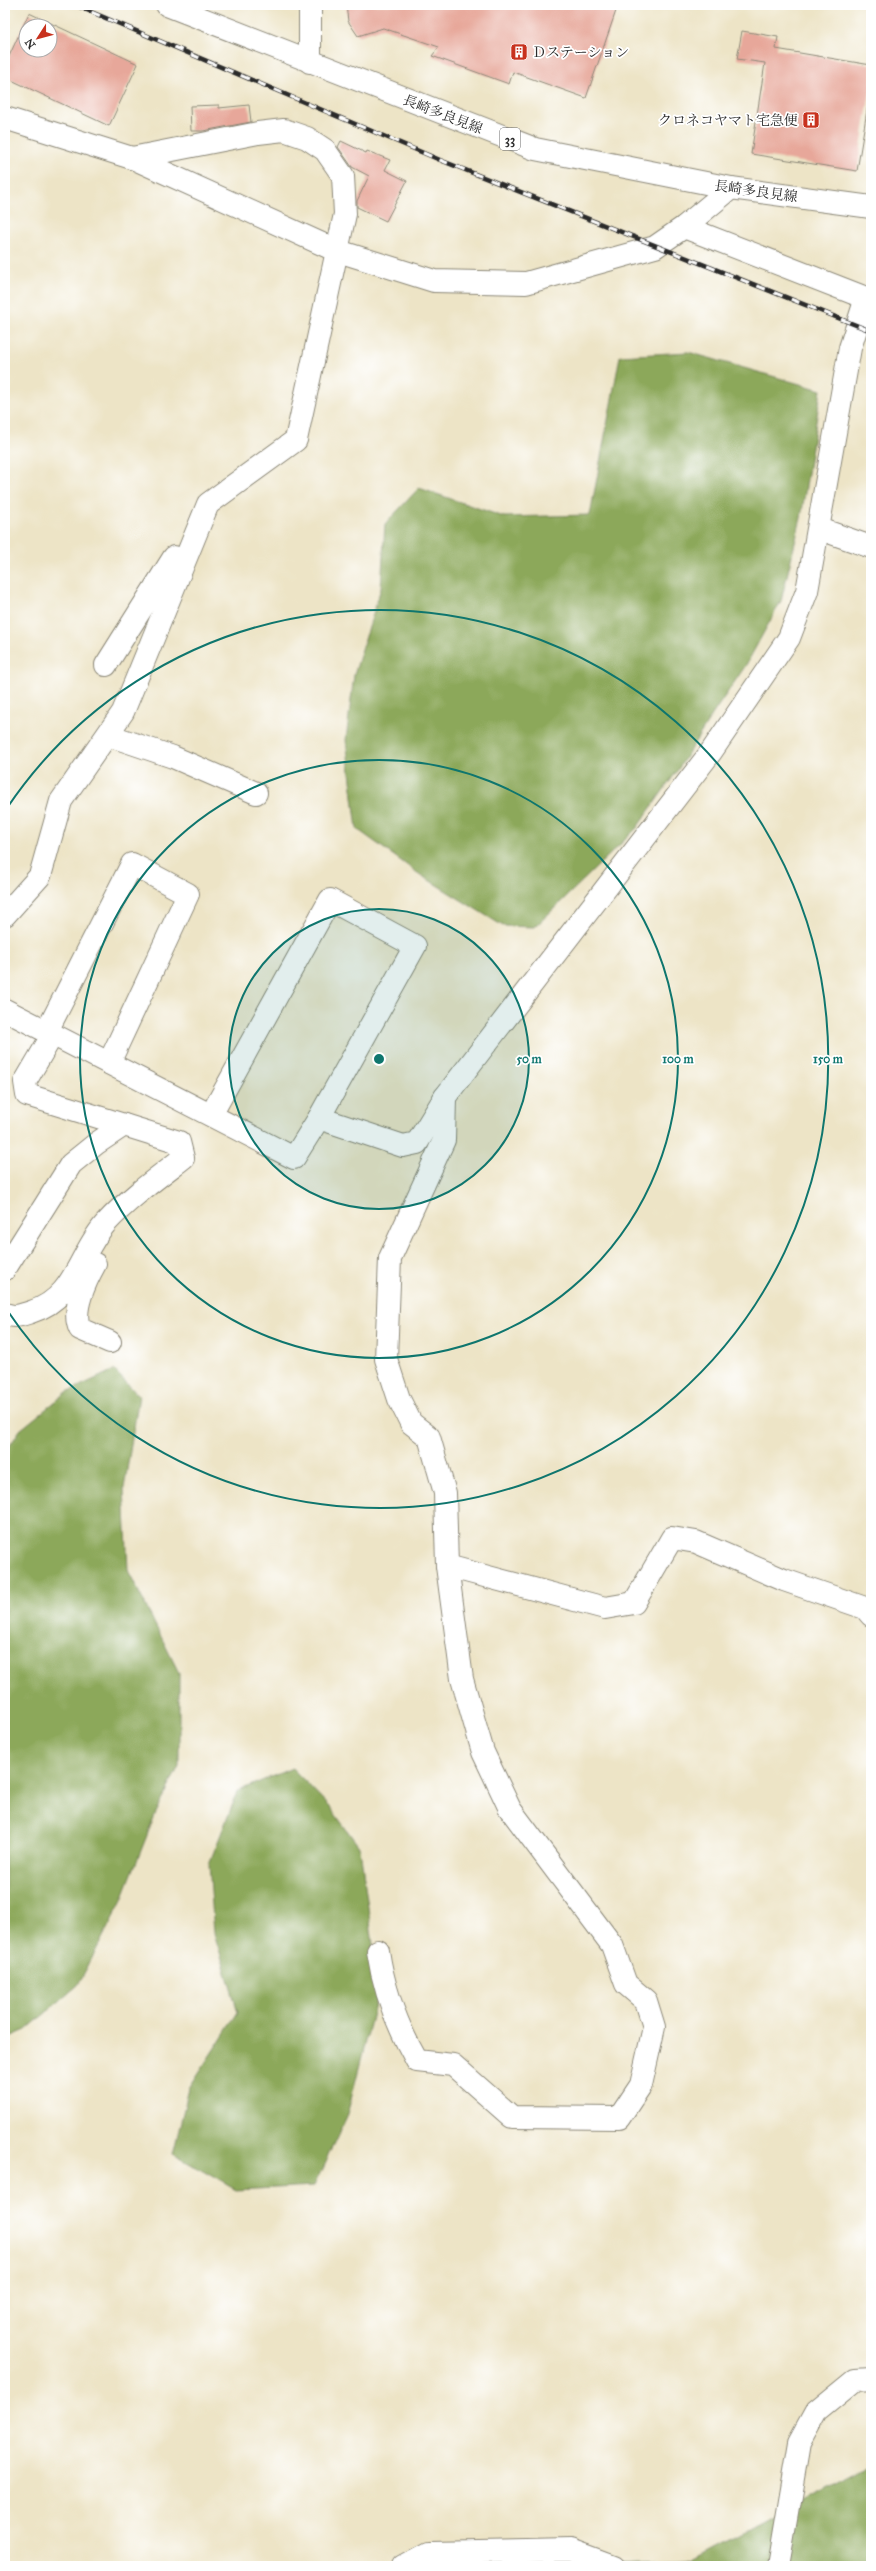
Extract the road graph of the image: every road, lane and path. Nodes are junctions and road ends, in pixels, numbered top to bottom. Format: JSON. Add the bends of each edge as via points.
{"nodes":[{"id":1,"x":167,"y":5,"type":"edge"},
{"id":2,"x":310,"y":5,"type":"edge"},
{"id":3,"x":310,"y":62,"type":"junction"},
{"id":4,"x":5,"y":118,"type":"edge"},
{"id":5,"x":132,"y":158,"type":"junction"},
{"id":6,"x":731,"y":188,"type":"junction"},
{"id":7,"x":871,"y":207,"type":"edge"},
{"id":8,"x":684,"y":227,"type":"junction"},
{"id":9,"x":335,"y":250,"type":"junction"},
{"id":10,"x":869,"y":298,"type":"edge"},
{"id":11,"x":820,"y":529,"type":"junction"},
{"id":12,"x":871,"y":547,"type":"edge"},
{"id":13,"x":185,"y":560,"type":"junction"},
{"id":14,"x":106,"y":665,"type":"dead end"},
{"id":15,"x":108,"y":735,"type":"junction"},
{"id":16,"x":256,"y":794,"type":"dead end"},
{"id":17,"x":5,"y":915,"type":"edge"},
{"id":18,"x":5,"y":1010,"type":"edge"},
{"id":19,"x":50,"y":1033,"type":"junction"},
{"id":20,"x":109,"y":1063,"type":"junction"},
{"id":21,"x":445,"y":1097,"type":"junction"},
{"id":22,"x":210,"y":1115,"type":"junction"},
{"id":23,"x":319,"y":1118,"type":"junction"},
{"id":24,"x":124,"y":1125,"type":"junction"},
{"id":25,"x":113,"y":1218,"type":"junction"},
{"id":26,"x":5,"y":1269,"type":"edge"},
{"id":27,"x":5,"y":1314,"type":"edge"},
{"id":28,"x":110,"y":1342,"type":"dead end"},
{"id":29,"x":447,"y":1566,"type":"junction"},
{"id":30,"x":871,"y":1615,"type":"edge"},
{"id":31,"x":378,"y":1951,"type":"dead end"},
{"id":32,"x":871,"y":2379,"type":"edge"},
{"id":33,"x":404,"y":2566,"type":"edge"},
{"id":34,"x":614,"y":2566,"type":"edge"},
{"id":35,"x":778,"y":2566,"type":"edge"}],
"edges":[{"from":1,"to":3,"type":"street","name":"長崎多良見線","number":"33"},
{"from":2,"to":3,"type":"street"},
{"from":3,"to":6,"type":"street","name":"長崎多良見線","number":"33","via":[[535,149]]},
{"from":4,"to":5,"type":"street"},
{"from":5,"to":9,"type":"street"},
{"from":5,"to":9,"type":"street","via":[[284,130],[307,138],[325,150],[342,176],[345,214]]},
{"from":6,"to":7,"type":"street","name":"長崎多良見線","number":"33"},
{"from":6,"to":8,"type":"street"},
{"from":8,"to":9,"type":"street","via":[[655,247],[526,283],[434,281]]},
{"from":8,"to":10,"type":"street"},
{"from":9,"to":13,"type":"street","via":[[296,440],[208,504]]},
{"from":10,"to":11,"type":"street","via":[[850,348]]},
{"from":11,"to":12,"type":"street"},
{"from":11,"to":21,"type":"street","via":[[807,591],[789,638],[711,752]]},
{"from":13,"to":14,"type":"street","via":[[174,557]]},
{"from":13,"to":15,"type":"street","via":[[124,712]]},
{"from":15,"to":16,"type":"street","via":[[172,757]]},
{"from":15,"to":17,"type":"street","via":[[61,801],[40,876]]},
{"from":18,"to":19,"type":"street"},
{"from":19,"to":20,"type":"street"},
{"from":19,"to":20,"type":"street","via":[[132,864],[188,894]]},
{"from":19,"to":24,"type":"street","via":[[25,1082],[27,1095]]},
{"from":20,"to":22,"type":"street"},
{"from":21,"to":23,"type":"street","via":[[417,1143],[403,1146]]},
{"from":21,"to":29,"type":"street","via":[[444,1140],[390,1258],[386,1359],[410,1423],[429,1437],[436,1458],[445,1493]]},
{"from":22,"to":23,"type":"street","via":[[294,1158]]},
{"from":22,"to":23,"type":"street","via":[[330,900],[415,946]]},
{"from":24,"to":25,"type":"street","via":[[179,1142],[183,1158]]},
{"from":24,"to":26,"type":"street","via":[[71,1164]]},
{"from":25,"to":27,"type":"street","via":[[106,1224],[58,1299],[40,1310],[14,1318]]},
{"from":25,"to":28,"type":"street","via":[[112,1235],[86,1280],[76,1321],[80,1329]]},
{"from":29,"to":30,"type":"street","via":[[605,1608],[634,1603],[672,1538],[696,1542],[784,1580],[865,1608]]},
{"from":29,"to":31,"type":"street","via":[[462,1679],[483,1752],[510,1809],[612,1945],[626,1984],[646,2001],[654,2027],[641,2085],[619,2118],[512,2117],[453,2065],[417,2061],[401,2032],[382,1980]]},
{"from":32,"to":35,"type":"street","via":[[855,2380],[816,2412],[799,2443]]},
{"from":33,"to":34,"type":"street","via":[[428,2553],[570,2550]]}]}
